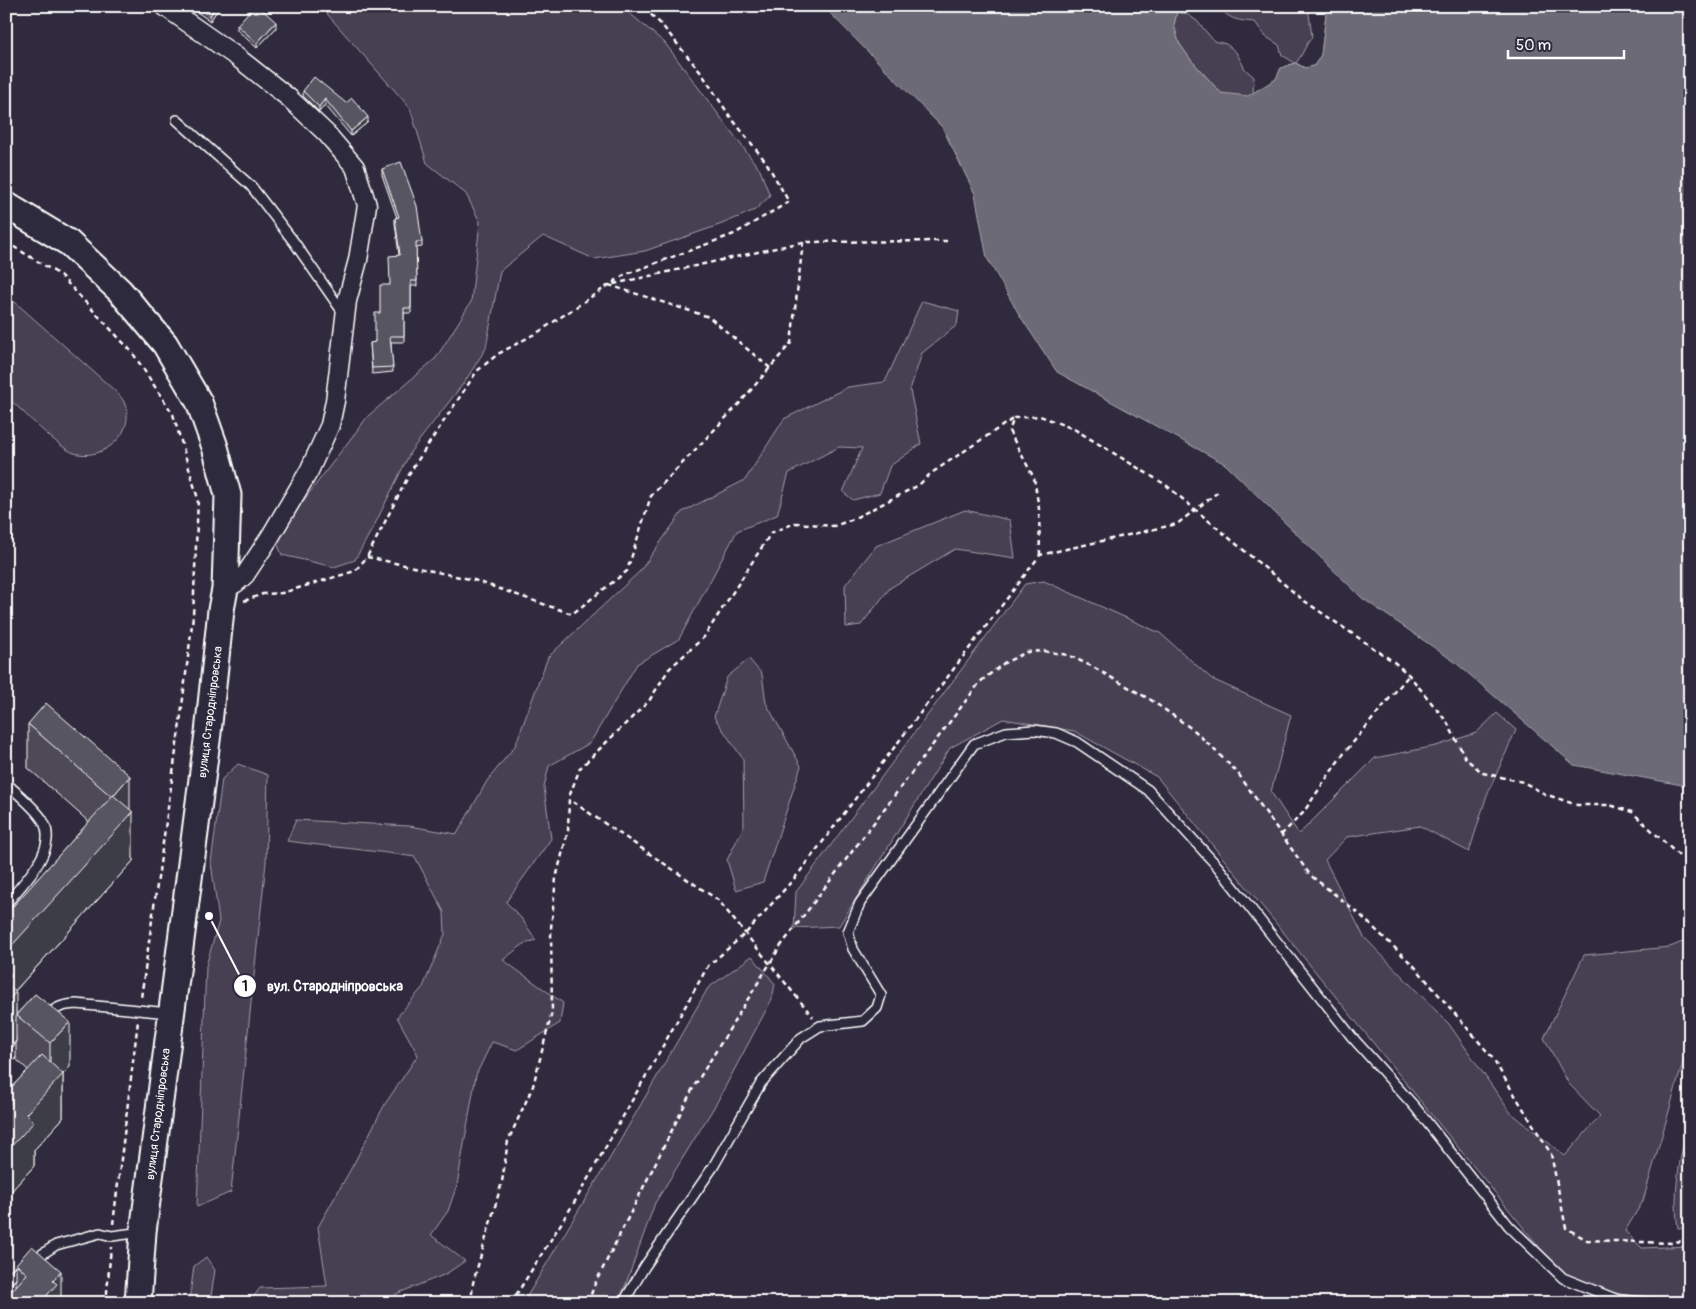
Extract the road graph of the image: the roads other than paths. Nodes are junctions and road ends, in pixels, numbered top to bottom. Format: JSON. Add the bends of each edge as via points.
{"nodes":[{"id":1,"x":164,"y":6,"type":"edge"},
{"id":2,"x":177,"y":120,"type":"dead end"},
{"id":3,"x":6,"y":205,"type":"edge"},
{"id":4,"x":345,"y":315,"type":"junction"},
{"id":5,"x":223,"y":599,"type":"junction"},
{"id":6,"x":6,"y":782,"type":"edge"},
{"id":7,"x":6,"y":904,"type":"edge"},
{"id":8,"x":170,"y":1014,"type":"junction"},
{"id":9,"x":40,"y":1024,"type":"edge"},
{"id":10,"x":26,"y":1039,"type":"edge"},
{"id":11,"x":6,"y":1061,"type":"edge"},
{"id":12,"x":143,"y":1232,"type":"junction"},
{"id":13,"x":6,"y":1281,"type":"edge"},
{"id":14,"x":138,"y":1303,"type":"edge"},
{"id":15,"x":623,"y":1303,"type":"edge"},
{"id":16,"x":1660,"y":1303,"type":"edge"}],
"edges":[{"from":1,"to":4,"type":"street","via":[[237,57],[288,98],[327,134],[355,167],[367,205],[364,233]]},
{"from":2,"to":4,"type":"lane","via":[[251,186]]},
{"from":3,"to":5,"type":"street","name":"вулиця Стародніпровська","via":[[69,243],[120,291],[165,344],[199,402],[228,495]]},
{"from":4,"to":5,"type":"street","via":[[330,425],[309,471],[270,537]]},
{"from":5,"to":8,"type":"street","name":"вулиця Стародніпровська"},
{"from":6,"to":7,"type":"lane","via":[[41,818],[47,835],[42,858]]},
{"from":8,"to":9,"type":"lane","via":[[99,1005],[64,1005],[53,1010]]},
{"from":8,"to":12,"type":"street","name":"вулиця Стародніпровська"},
{"from":10,"to":11,"type":"lane"},
{"from":12,"to":13,"type":"lane","via":[[112,1236],[100,1233],[56,1246]]},
{"from":12,"to":14,"type":"street","name":"вулиця Стародніпровська"},
{"from":15,"to":16,"type":"lane","via":[[644,1266],[712,1167],[761,1083],[800,1038],[820,1026],[863,1021],[877,1008],[881,995],[853,949],[848,932],[860,903],[974,744],[1006,732],[1034,730],[1056,733],[1077,742],[1148,790],[1218,867],[1352,1037],[1414,1107],[1509,1226],[1562,1278],[1618,1300]]}]}
